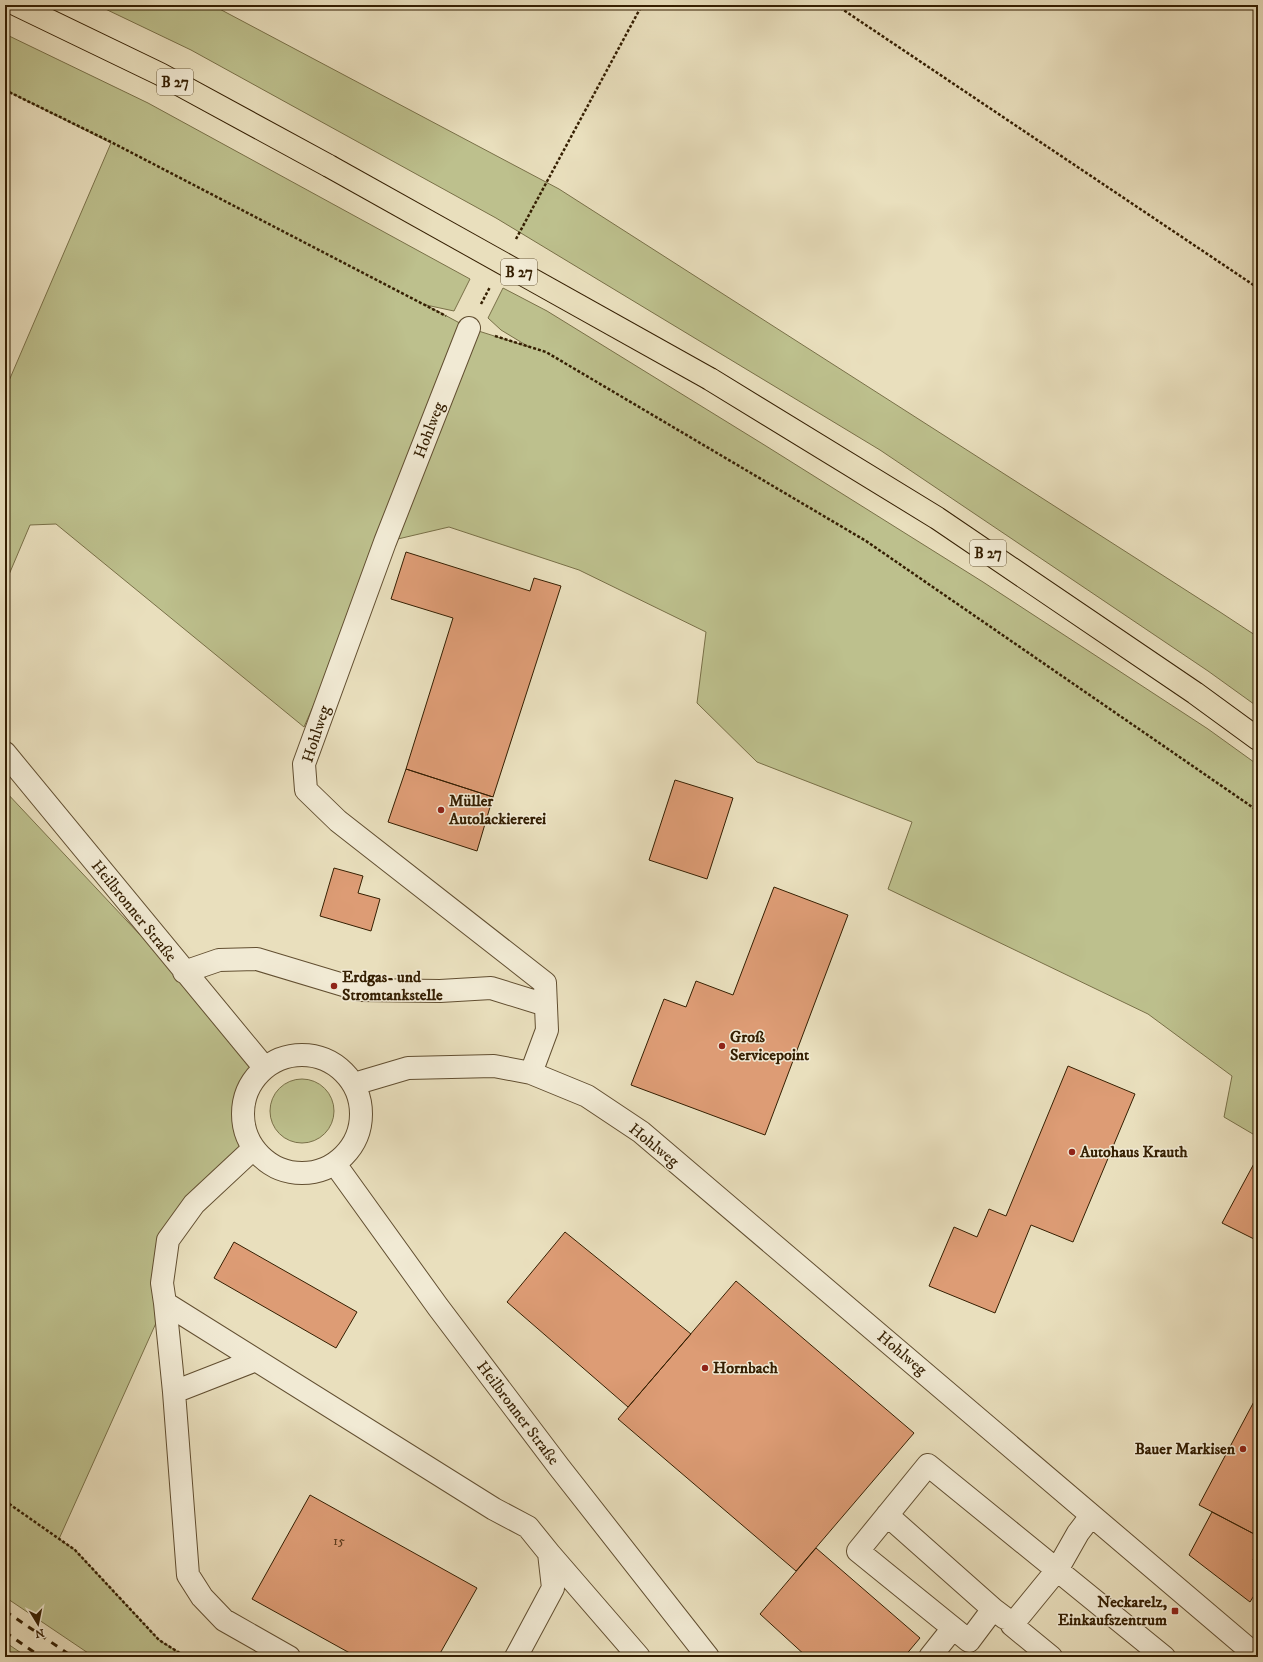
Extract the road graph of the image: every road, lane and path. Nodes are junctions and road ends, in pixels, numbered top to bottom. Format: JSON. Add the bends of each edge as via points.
{"nodes":[{"id":1,"x":17,"y":5,"type":"edge"},
{"id":2,"x":642,"y":5,"type":"edge"},
{"id":3,"x":836,"y":5,"type":"edge"},
{"id":4,"x":5,"y":90,"type":"edge"},
{"id":5,"x":515,"y":241,"type":"dead end"},
{"id":6,"x":493,"y":281,"type":"dead end"},
{"id":7,"x":1258,"y":288,"type":"edge"},
{"id":8,"x":469,"y":328,"type":"junction"},
{"id":9,"x":1258,"y":739,"type":"edge"},
{"id":10,"x":5,"y":753,"type":"edge"},
{"id":11,"x":1258,"y":811,"type":"edge"},
{"id":12,"x":184,"y":972,"type":"junction"},
{"id":13,"x":546,"y":1005,"type":"junction"},
{"id":14,"x":264,"y":1068,"type":"junction"},
{"id":15,"x":531,"y":1073,"type":"junction"},
{"id":16,"x":354,"y":1084,"type":"junction"},
{"id":17,"x":253,"y":1149,"type":"junction"},
{"id":18,"x":335,"y":1164,"type":"junction"},
{"id":19,"x":165,"y":1303,"type":"junction"},
{"id":20,"x":256,"y":1360,"type":"junction"},
{"id":21,"x":174,"y":1392,"type":"junction"},
{"id":22,"x":5,"y":1501,"type":"edge"},
{"id":23,"x":887,"y":1515,"type":"junction"},
{"id":24,"x":1091,"y":1516,"type":"junction"},
{"id":25,"x":549,"y":1554,"type":"junction"},
{"id":26,"x":1057,"y":1570,"type":"junction"},
{"id":27,"x":993,"y":1609,"type":"junction"},
{"id":28,"x":1012,"y":1625,"type":"junction"},
{"id":29,"x":953,"y":1628,"type":"junction"},
{"id":30,"x":186,"y":1657,"type":"edge"},
{"id":31,"x":289,"y":1657,"type":"edge"},
{"id":32,"x":516,"y":1657,"type":"edge"},
{"id":33,"x":639,"y":1657,"type":"edge"},
{"id":34,"x":708,"y":1657,"type":"edge"},
{"id":35,"x":930,"y":1657,"type":"edge"},
{"id":36,"x":1051,"y":1657,"type":"edge"},
{"id":37,"x":1164,"y":1657,"type":"edge"},
{"id":38,"x":1258,"y":1657,"type":"edge"}],
"edges":[{"from":1,"to":9,"type":"main road","number":"B 27","bridge":true,"via":[[160,74],[710,380],[937,518],[1195,693]]},
{"from":2,"to":5,"type":"path"},
{"from":3,"to":7,"type":"path"},
{"from":4,"to":8,"type":"path","via":[[111,142]]},
{"from":6,"to":8,"type":"path"},
{"from":8,"to":11,"type":"path","via":[[546,352],[866,541]]},
{"from":8,"to":13,"type":"street","name":"Hohlweg","via":[[385,542],[304,764],[306,790],[338,821],[545,983]]},
{"from":10,"to":12,"type":"street","name":"Heilbronner Straße"},
{"from":12,"to":13,"type":"street","via":[[219,960],[257,959],[360,990],[440,991],[491,988]]},
{"from":12,"to":14,"type":"street","name":"Heilbronner Straße"},
{"from":13,"to":15,"type":"street","name":"Hohlweg","via":[[547,1030]]},
{"from":14,"to":16,"type":"street","via":[[282,1057],[302,1054],[316,1056],[341,1068]]},
{"from":14,"to":17,"type":"street","via":[[252,1080],[244,1097],[242,1115],[245,1132]]},
{"from":15,"to":16,"type":"street","name":"Hohlweg","via":[[494,1066],[408,1068]]},
{"from":15,"to":24,"type":"street","name":"Hohlweg","via":[[588,1096],[641,1132]]},
{"from":16,"to":18,"type":"street","via":[[360,1101],[361,1119],[357,1136],[348,1152]]},
{"from":17,"to":18,"type":"street","via":[[266,1162],[282,1170],[300,1173],[318,1171]]},
{"from":17,"to":19,"type":"street","via":[[194,1204],[168,1240],[162,1283]]},
{"from":18,"to":34,"type":"street","name":"Heilbronner Straße","via":[[554,1461]]},
{"from":19,"to":20,"type":"street"},
{"from":19,"to":21,"type":"street"},
{"from":20,"to":21,"type":"street"},
{"from":20,"to":25,"type":"street","via":[[494,1509],[528,1527]]},
{"from":21,"to":31,"type":"street","via":[[188,1575],[202,1598],[224,1620]]},
{"from":22,"to":30,"type":"path","via":[[76,1550],[159,1640]]},
{"from":23,"to":26,"type":"street","via":[[928,1465]]},
{"from":23,"to":27,"type":"street"},
{"from":23,"to":29,"type":"street","via":[[858,1551]]},
{"from":24,"to":26,"type":"street"},
{"from":24,"to":38,"type":"street","name":"Hohlweg"},
{"from":25,"to":32,"type":"street","via":[[553,1588]]},
{"from":25,"to":33,"type":"street"},
{"from":26,"to":28,"type":"street"},
{"from":26,"to":37,"type":"street"},
{"from":27,"to":28,"type":"street"},
{"from":27,"to":29,"type":"street","via":[[969,1641]]},
{"from":28,"to":36,"type":"street"},
{"from":29,"to":35,"type":"street"}]}
